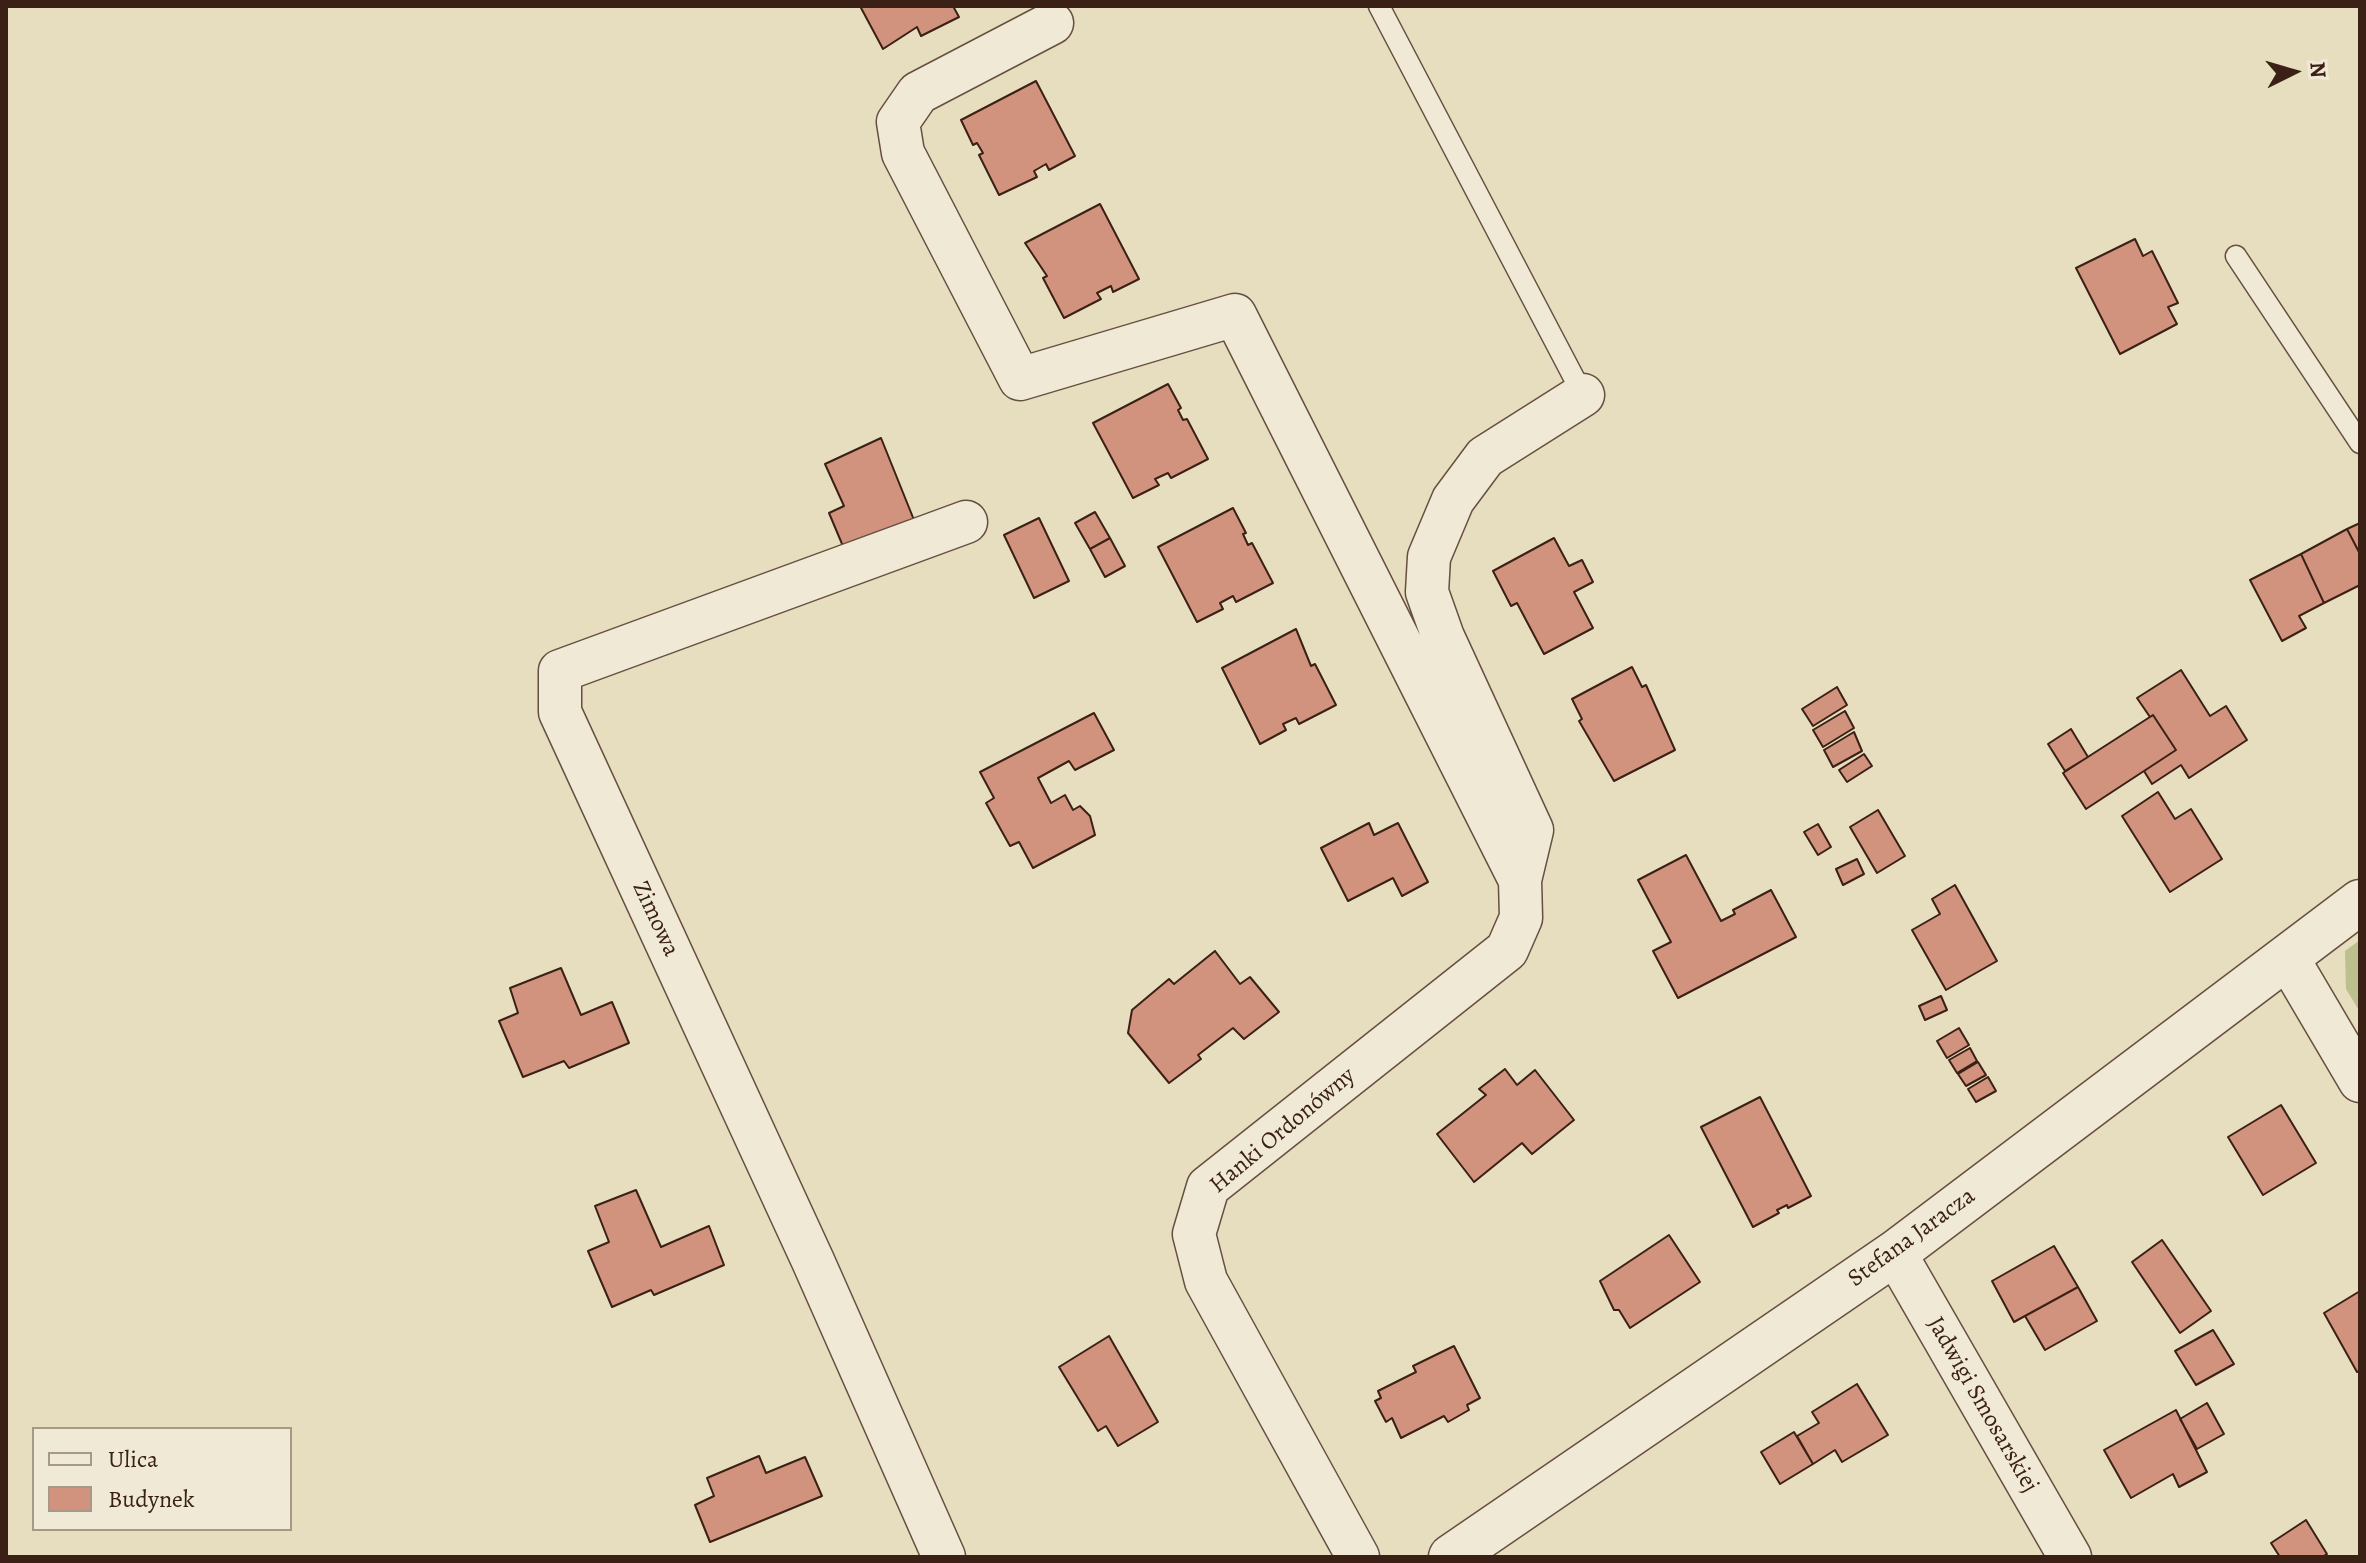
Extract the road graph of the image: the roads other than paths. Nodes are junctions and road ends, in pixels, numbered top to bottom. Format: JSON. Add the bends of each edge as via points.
{"nodes":[{"id":1,"x":1379,"y":6,"type":"edge"},
{"id":2,"x":1052,"y":23,"type":"dead end"},
{"id":3,"x":2236,"y":256,"type":"dead end"},
{"id":4,"x":1583,"y":395,"type":"joint"},
{"id":5,"x":2360,"y":443,"type":"edge"},
{"id":6,"x":966,"y":522,"type":"dead end"},
{"id":7,"x":1520,"y":880,"type":"junction"},
{"id":8,"x":2360,"y":902,"type":"edge"},
{"id":9,"x":2287,"y":957,"type":"junction"},
{"id":10,"x":2360,"y":1081,"type":"edge"},
{"id":11,"x":1895,"y":1253,"type":"junction"},
{"id":12,"x":944,"y":1557,"type":"edge"},
{"id":13,"x":1358,"y":1557,"type":"edge"},
{"id":14,"x":1451,"y":1557,"type":"edge"},
{"id":15,"x":2070,"y":1557,"type":"edge"}],
"edges":[{"from":1,"to":4,"type":"lane"},
{"from":2,"to":7,"type":"street","name":"Hanki Ordonówny","via":[[918,93],[898,122],[903,153],[1020,379],[1235,315]]},
{"from":3,"to":5,"type":"lane"},
{"from":4,"to":7,"type":"street","name":"Hanki Ordonówny","via":[[1485,457],[1453,500],[1429,557],[1427,592],[1443,637],[1532,830]]},
{"from":6,"to":12,"type":"street","name":"Zimowa","via":[[560,671],[560,712]]},
{"from":7,"to":13,"type":"street","name":"Hanki Ordonówny","via":[[1521,918],[1507,950],[1208,1187],[1194,1234],[1206,1281]]},
{"from":8,"to":9,"type":"street","name":"Stefana Jaracza"},
{"from":9,"to":10,"type":"street"},
{"from":9,"to":11,"type":"street","name":"Stefana Jaracza"},
{"from":11,"to":14,"type":"street","name":"Stefana Jaracza"},
{"from":11,"to":15,"type":"street","name":"Jadwigi Smosarskiej"}]}
